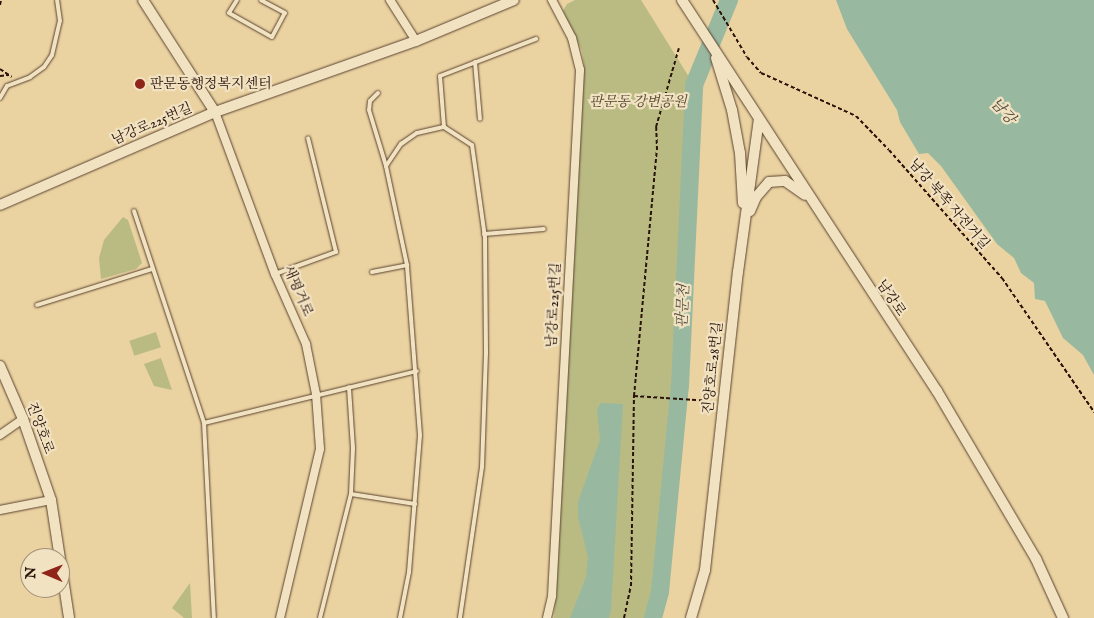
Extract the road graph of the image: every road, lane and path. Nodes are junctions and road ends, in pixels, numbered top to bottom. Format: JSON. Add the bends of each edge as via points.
{"nodes":[{"id":1,"x":1,"y":0,"type":"edge"},
{"id":2,"x":57,"y":0,"type":"edge"},
{"id":3,"x":143,"y":0,"type":"edge"},
{"id":4,"x":237,"y":0,"type":"edge"},
{"id":5,"x":261,"y":0,"type":"edge"},
{"id":6,"x":390,"y":0,"type":"edge"},
{"id":7,"x":514,"y":0,"type":"edge"},
{"id":8,"x":552,"y":0,"type":"edge"},
{"id":9,"x":682,"y":0,"type":"edge"},
{"id":10,"x":713,"y":0,"type":"edge"},
{"id":11,"x":0,"y":5,"type":"edge"},
{"id":12,"x":536,"y":39,"type":"dead end"},
{"id":13,"x":416,"y":41,"type":"junction"},
{"id":14,"x":679,"y":48,"type":"dead end"},
{"id":15,"x":713,"y":48,"type":"junction"},
{"id":16,"x":476,"y":62,"type":"junction"},
{"id":17,"x":0,"y":69,"type":"edge"},
{"id":18,"x":9,"y":75,"type":"junction"},
{"id":19,"x":0,"y":76,"type":"edge"},
{"id":20,"x":18,"y":81,"type":"junction"},
{"id":21,"x":378,"y":93,"type":"dead end"},
{"id":22,"x":0,"y":98,"type":"edge"},
{"id":23,"x":215,"y":112,"type":"junction"},
{"id":24,"x":480,"y":119,"type":"dead end"},
{"id":25,"x":759,"y":119,"type":"junction"},
{"id":26,"x":444,"y":127,"type":"junction"},
{"id":27,"x":308,"y":138,"type":"dead end"},
{"id":28,"x":386,"y":166,"type":"junction"},
{"id":29,"x":809,"y":198,"type":"junction"},
{"id":30,"x":0,"y":205,"type":"edge"},
{"id":31,"x":134,"y":211,"type":"dead end"},
{"id":32,"x":744,"y":224,"type":"junction"},
{"id":33,"x":544,"y":229,"type":"dead end"},
{"id":34,"x":484,"y":234,"type":"junction"},
{"id":35,"x":407,"y":265,"type":"junction"},
{"id":36,"x":152,"y":269,"type":"junction"},
{"id":37,"x":372,"y":272,"type":"dead end"},
{"id":38,"x":276,"y":274,"type":"junction"},
{"id":39,"x":37,"y":304,"type":"dead end"},
{"id":40,"x":0,"y":366,"type":"edge"},
{"id":41,"x":417,"y":372,"type":"junction"},
{"id":42,"x":349,"y":387,"type":"junction"},
{"id":43,"x":316,"y":394,"type":"junction"},
{"id":44,"x":634,"y":396,"type":"junction"},
{"id":45,"x":711,"y":401,"type":"dead end"},
{"id":46,"x":1094,"y":412,"type":"edge"},
{"id":47,"x":23,"y":419,"type":"junction"},
{"id":48,"x":204,"y":423,"type":"junction"},
{"id":49,"x":0,"y":435,"type":"edge"},
{"id":50,"x":351,"y":494,"type":"junction"},
{"id":51,"x":51,"y":500,"type":"junction"},
{"id":52,"x":415,"y":504,"type":"junction"},
{"id":53,"x":0,"y":510,"type":"edge"},
{"id":54,"x":69,"y":618,"type":"edge"},
{"id":55,"x":214,"y":618,"type":"edge"},
{"id":56,"x":280,"y":618,"type":"edge"},
{"id":57,"x":320,"y":618,"type":"edge"},
{"id":58,"x":400,"y":618,"type":"edge"},
{"id":59,"x":460,"y":618,"type":"edge"},
{"id":60,"x":547,"y":618,"type":"edge"},
{"id":61,"x":624,"y":618,"type":"edge"},
{"id":62,"x":691,"y":618,"type":"edge"},
{"id":63,"x":1063,"y":618,"type":"edge"}],
"edges":[{"from":1,"to":11,"type":"path"},
{"from":2,"to":20,"type":"lane","via":[[60,20],[52,55],[44,67]]},
{"from":3,"to":23,"type":"street","name":"새평거로"},
{"from":4,"to":5,"type":"lane","via":[[230,13],[272,38],[285,13]]},
{"from":6,"to":13,"type":"street"},
{"from":7,"to":13,"type":"street","name":"남강로225번길"},
{"from":8,"to":60,"type":"street","name":"남강로225번길","via":[[572,38],[580,70],[554,566]]},
{"from":9,"to":15,"type":"street","name":"남강로"},
{"from":10,"to":46,"type":"path","name":"남강 북쪽 자전거길","via":[[747,57],[768,78],[856,116],[869,129],[1002,278]]},
{"from":12,"to":16,"type":"lane"},
{"from":13,"to":23,"type":"street","name":"남강로225번길"},
{"from":14,"to":44,"type":"path","via":[[656,127],[657,150]]},
{"from":15,"to":25,"type":"street","name":"남강로"},
{"from":15,"to":32,"type":"street","via":[[732,110],[740,153]]},
{"from":16,"to":24,"type":"lane"},
{"from":16,"to":26,"type":"lane","via":[[440,76]]},
{"from":17,"to":18,"type":"path"},
{"from":18,"to":19,"type":"path"},
{"from":18,"to":20,"type":"path"},
{"from":20,"to":22,"type":"lane","via":[[7,86]]},
{"from":21,"to":28,"type":"lane","via":[[370,101],[369,110]]},
{"from":23,"to":30,"type":"street","name":"남강로225번길"},
{"from":23,"to":38,"type":"street","name":"새평거로"},
{"from":25,"to":29,"type":"street","name":"남강로"},
{"from":25,"to":32,"type":"street","name":"진양호로28번길"},
{"from":26,"to":28,"type":"lane","via":[[417,133],[401,144]]},
{"from":26,"to":34,"type":"lane","via":[[472,145]]},
{"from":27,"to":38,"type":"lane","via":[[336,252]]},
{"from":28,"to":35,"type":"lane"},
{"from":29,"to":32,"type":"street","via":[[785,182],[770,182],[756,197]]},
{"from":29,"to":63,"type":"street","name":"남강로","via":[[937,391],[1036,559]]},
{"from":31,"to":36,"type":"lane"},
{"from":32,"to":62,"type":"street","name":"진양호로28번길","via":[[705,570]]},
{"from":33,"to":34,"type":"lane"},
{"from":34,"to":59,"type":"lane","via":[[486,353],[482,467]]},
{"from":35,"to":37,"type":"lane"},
{"from":35,"to":41,"type":"lane"},
{"from":36,"to":39,"type":"lane"},
{"from":36,"to":48,"type":"lane"},
{"from":38,"to":43,"type":"street","name":"새평거로","via":[[306,344]]},
{"from":40,"to":47,"type":"street","name":"진양호로"},
{"from":41,"to":42,"type":"lane"},
{"from":41,"to":52,"type":"lane","via":[[420,435]]},
{"from":42,"to":43,"type":"lane"},
{"from":42,"to":50,"type":"lane","via":[[353,448]]},
{"from":43,"to":48,"type":"lane"},
{"from":43,"to":56,"type":"street","name":"새평거로","via":[[320,449]]},
{"from":44,"to":45,"type":"path"},
{"from":44,"to":61,"type":"path","via":[[633,552],[631,586]]},
{"from":47,"to":49,"type":"street"},
{"from":47,"to":51,"type":"street","name":"진양호로"},
{"from":48,"to":55,"type":"lane"},
{"from":50,"to":52,"type":"lane"},
{"from":50,"to":57,"type":"lane"},
{"from":51,"to":53,"type":"street"},
{"from":51,"to":54,"type":"street","name":"진양호로"},
{"from":52,"to":58,"type":"lane"}]}
